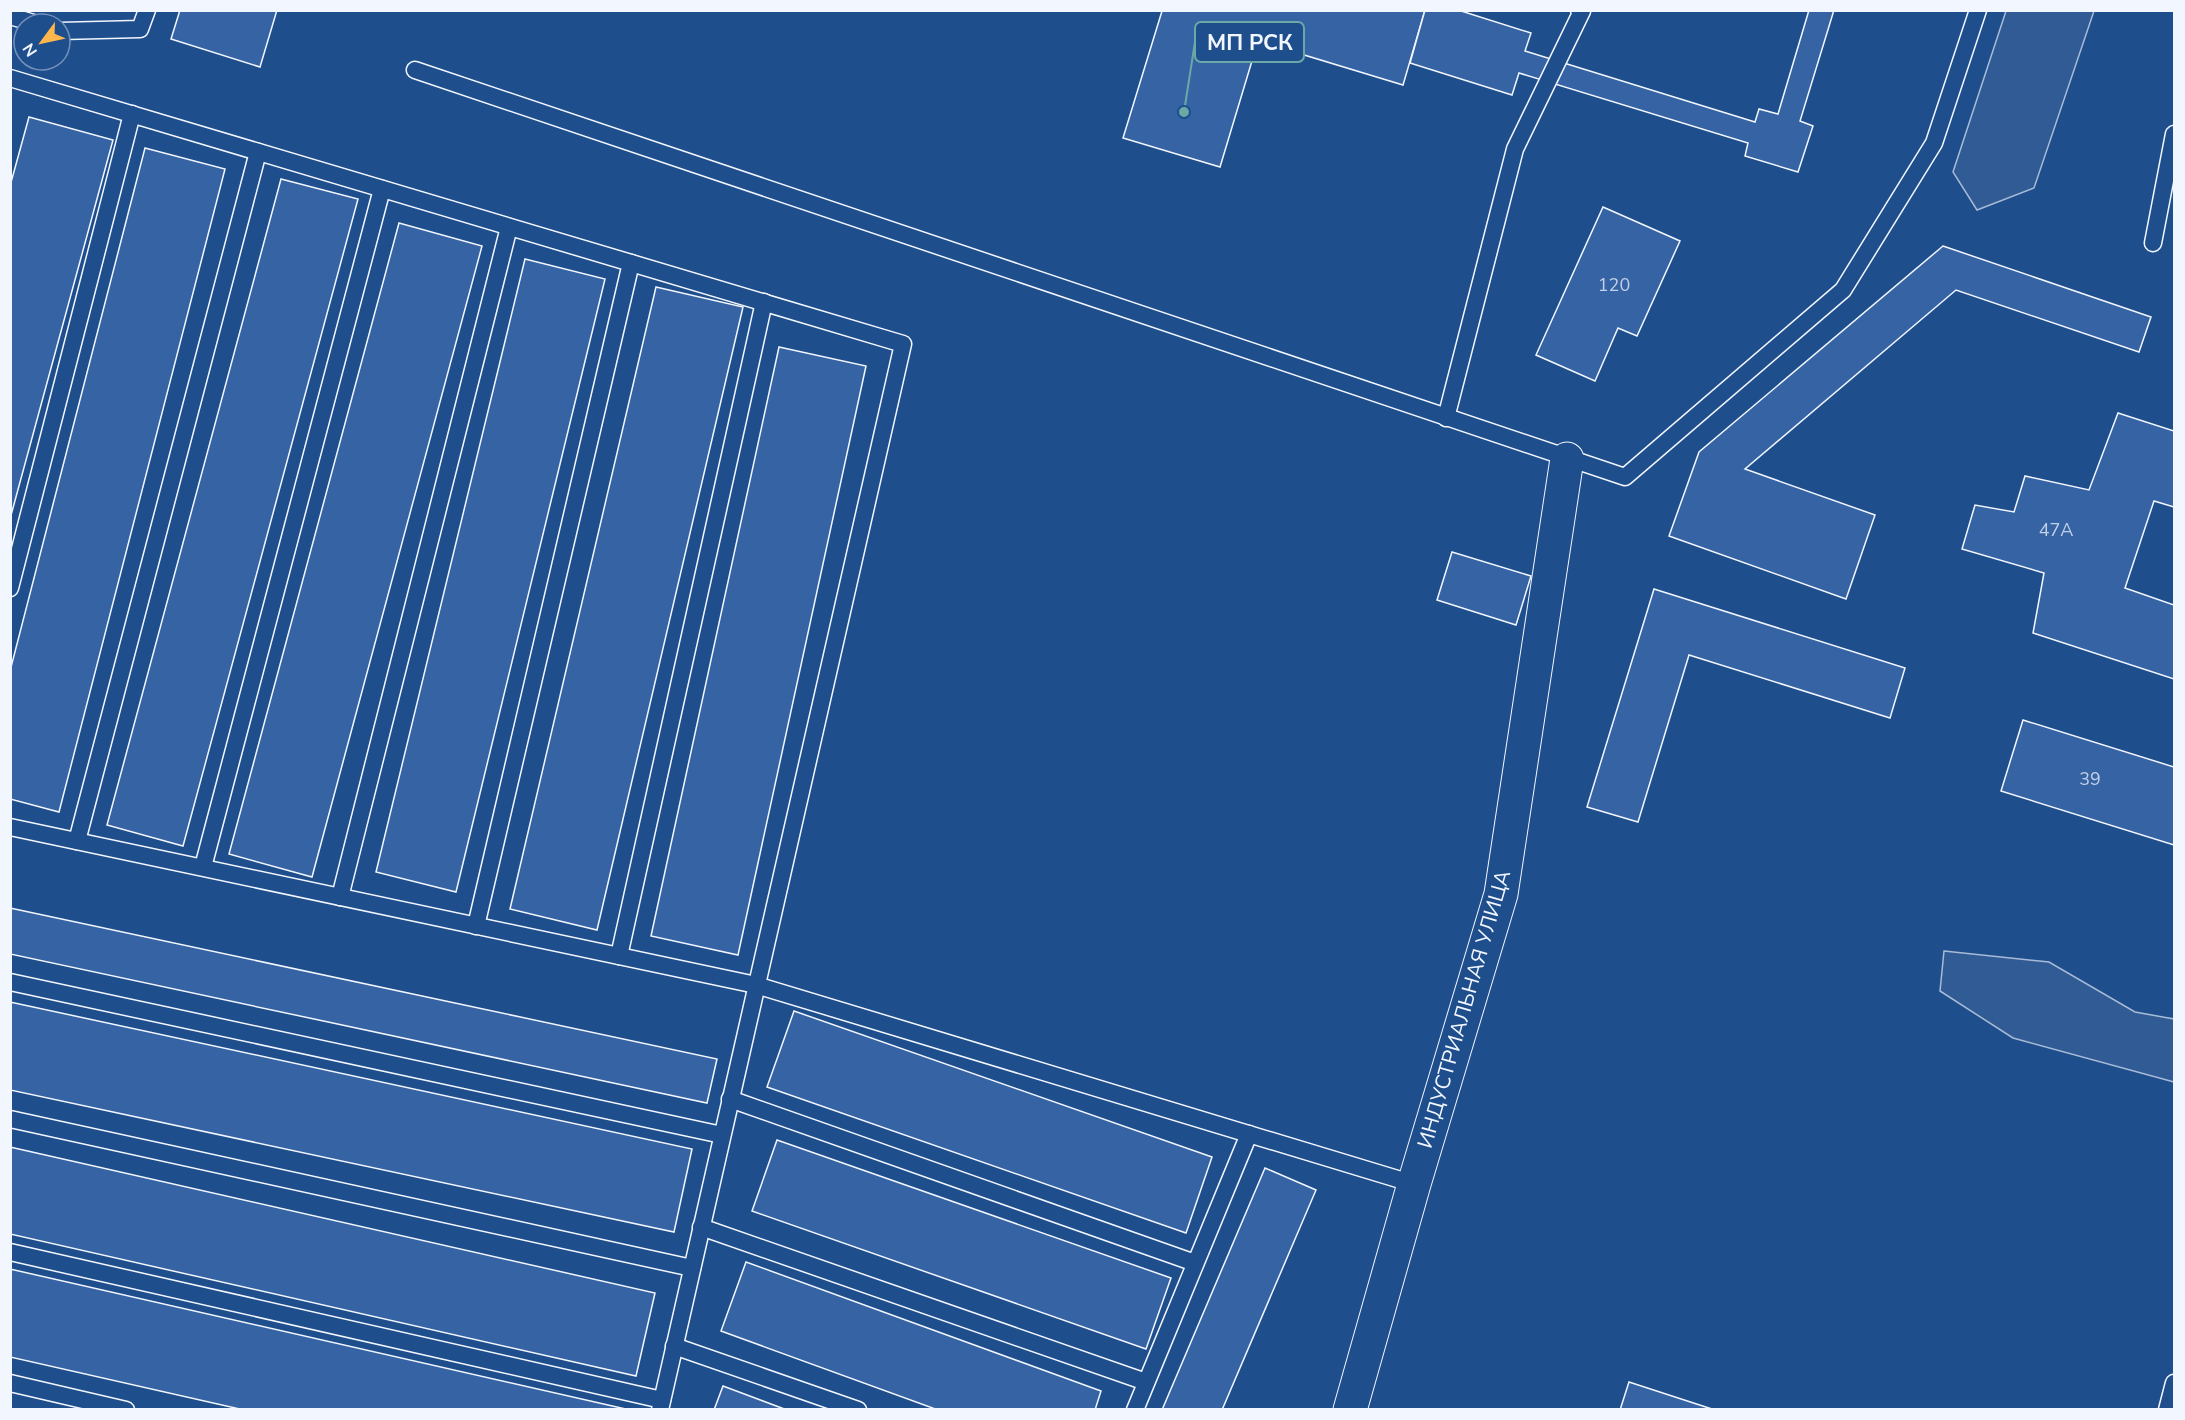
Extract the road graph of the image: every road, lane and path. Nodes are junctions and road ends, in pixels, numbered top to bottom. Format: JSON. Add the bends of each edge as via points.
{"nodes":[{"id":1,"x":147,"y":10,"type":"edge"},
{"id":2,"x":1579,"y":10,"type":"edge"},
{"id":3,"x":1978,"y":10,"type":"edge"},
{"id":4,"x":72,"y":31,"type":"edge"},
{"id":5,"x":415,"y":70,"type":"dead end"},
{"id":6,"x":12,"y":85,"type":"edge"},
{"id":7,"x":132,"y":114,"type":"junction"},
{"id":8,"x":2175,"y":134,"type":"edge"},
{"id":9,"x":258,"y":152,"type":"junction"},
{"id":10,"x":382,"y":189,"type":"junction"},
{"id":11,"x":509,"y":227,"type":"junction"},
{"id":12,"x":2153,"y":243,"type":"dead end"},
{"id":13,"x":631,"y":263,"type":"junction"},
{"id":14,"x":764,"y":302,"type":"junction"},
{"id":15,"x":1446,"y":418,"type":"junction"},
{"id":16,"x":1568,"y":459,"type":"junction"},
{"id":17,"x":10,"y":588,"type":"edge"},
{"id":18,"x":10,"y":827,"type":"edge"},
{"id":19,"x":77,"y":841,"type":"junction"},
{"id":20,"x":202,"y":867,"type":"junction"},
{"id":21,"x":340,"y":897,"type":"junction"},
{"id":22,"x":476,"y":926,"type":"junction"},
{"id":23,"x":619,"y":956,"type":"junction"},
{"id":24,"x":10,"y":982,"type":"edge"},
{"id":25,"x":756,"y":985,"type":"junction"},
{"id":26,"x":730,"y":1099,"type":"junction"},
{"id":27,"x":10,"y":1119,"type":"edge"},
{"id":28,"x":1249,"y":1134,"type":"junction"},
{"id":29,"x":722,"y":1135,"type":"junction"},
{"id":30,"x":1414,"y":1184,"type":"junction"},
{"id":31,"x":701,"y":1227,"type":"junction"},
{"id":32,"x":10,"y":1252,"type":"edge"},
{"id":33,"x":1195,"y":1263,"type":"junction"},
{"id":34,"x":692,"y":1268,"type":"junction"},
{"id":35,"x":674,"y":1346,"type":"junction"},
{"id":36,"x":1146,"y":1382,"type":"junction"},
{"id":37,"x":10,"y":1383,"type":"edge"},
{"id":38,"x":2175,"y":1383,"type":"edge"},
{"id":39,"x":661,"y":1405,"type":"edge"},
{"id":40,"x":126,"y":1410,"type":"edge"},
{"id":41,"x":858,"y":1410,"type":"edge"},
{"id":42,"x":1135,"y":1410,"type":"edge"},
{"id":43,"x":1350,"y":1410,"type":"edge"},
{"id":44,"x":2167,"y":1410,"type":"edge"}],
"edges":[{"from":1,"to":4,"type":"lane","via":[[140,29]]},
{"from":2,"to":15,"type":"lane","via":[[1582,11],[1515,149]]},
{"from":3,"to":16,"type":"lane","via":[[1934,143],[1843,290],[1625,477]]},
{"from":5,"to":15,"type":"lane"},
{"from":6,"to":7,"type":"lane"},
{"from":7,"to":9,"type":"lane"},
{"from":7,"to":17,"type":"lane"},
{"from":8,"to":12,"type":"lane"},
{"from":9,"to":10,"type":"lane"},
{"from":9,"to":19,"type":"lane"},
{"from":10,"to":11,"type":"lane"},
{"from":10,"to":20,"type":"lane"},
{"from":11,"to":13,"type":"lane"},
{"from":11,"to":21,"type":"lane"},
{"from":13,"to":14,"type":"lane"},
{"from":13,"to":22,"type":"lane"},
{"from":14,"to":23,"type":"lane"},
{"from":14,"to":25,"type":"lane","via":[[903,344]]},
{"from":15,"to":16,"type":"lane"},
{"from":16,"to":30,"type":"street","name":"ИНДУСТРИАЛЬНАЯ УЛИЦА","via":[[1501,894]]},
{"from":18,"to":19,"type":"lane"},
{"from":19,"to":20,"type":"lane"},
{"from":20,"to":21,"type":"lane"},
{"from":21,"to":22,"type":"lane"},
{"from":22,"to":23,"type":"lane"},
{"from":23,"to":25,"type":"lane"},
{"from":24,"to":29,"type":"lane"},
{"from":25,"to":26,"type":"lane"},
{"from":25,"to":28,"type":"lane"},
{"from":26,"to":29,"type":"lane"},
{"from":26,"to":33,"type":"lane"},
{"from":27,"to":34,"type":"lane"},
{"from":28,"to":30,"type":"lane"},
{"from":28,"to":33,"type":"lane"},
{"from":29,"to":31,"type":"lane"},
{"from":30,"to":43,"type":"street","name":"ИНДУСТРИАЛЬНАЯ УЛИЦА"},
{"from":31,"to":34,"type":"lane"},
{"from":31,"to":36,"type":"lane"},
{"from":32,"to":39,"type":"lane"},
{"from":33,"to":36,"type":"lane"},
{"from":34,"to":35,"type":"lane"},
{"from":35,"to":39,"type":"lane"},
{"from":35,"to":41,"type":"lane"},
{"from":36,"to":42,"type":"lane"},
{"from":37,"to":40,"type":"lane"},
{"from":38,"to":44,"type":"lane"}]}
